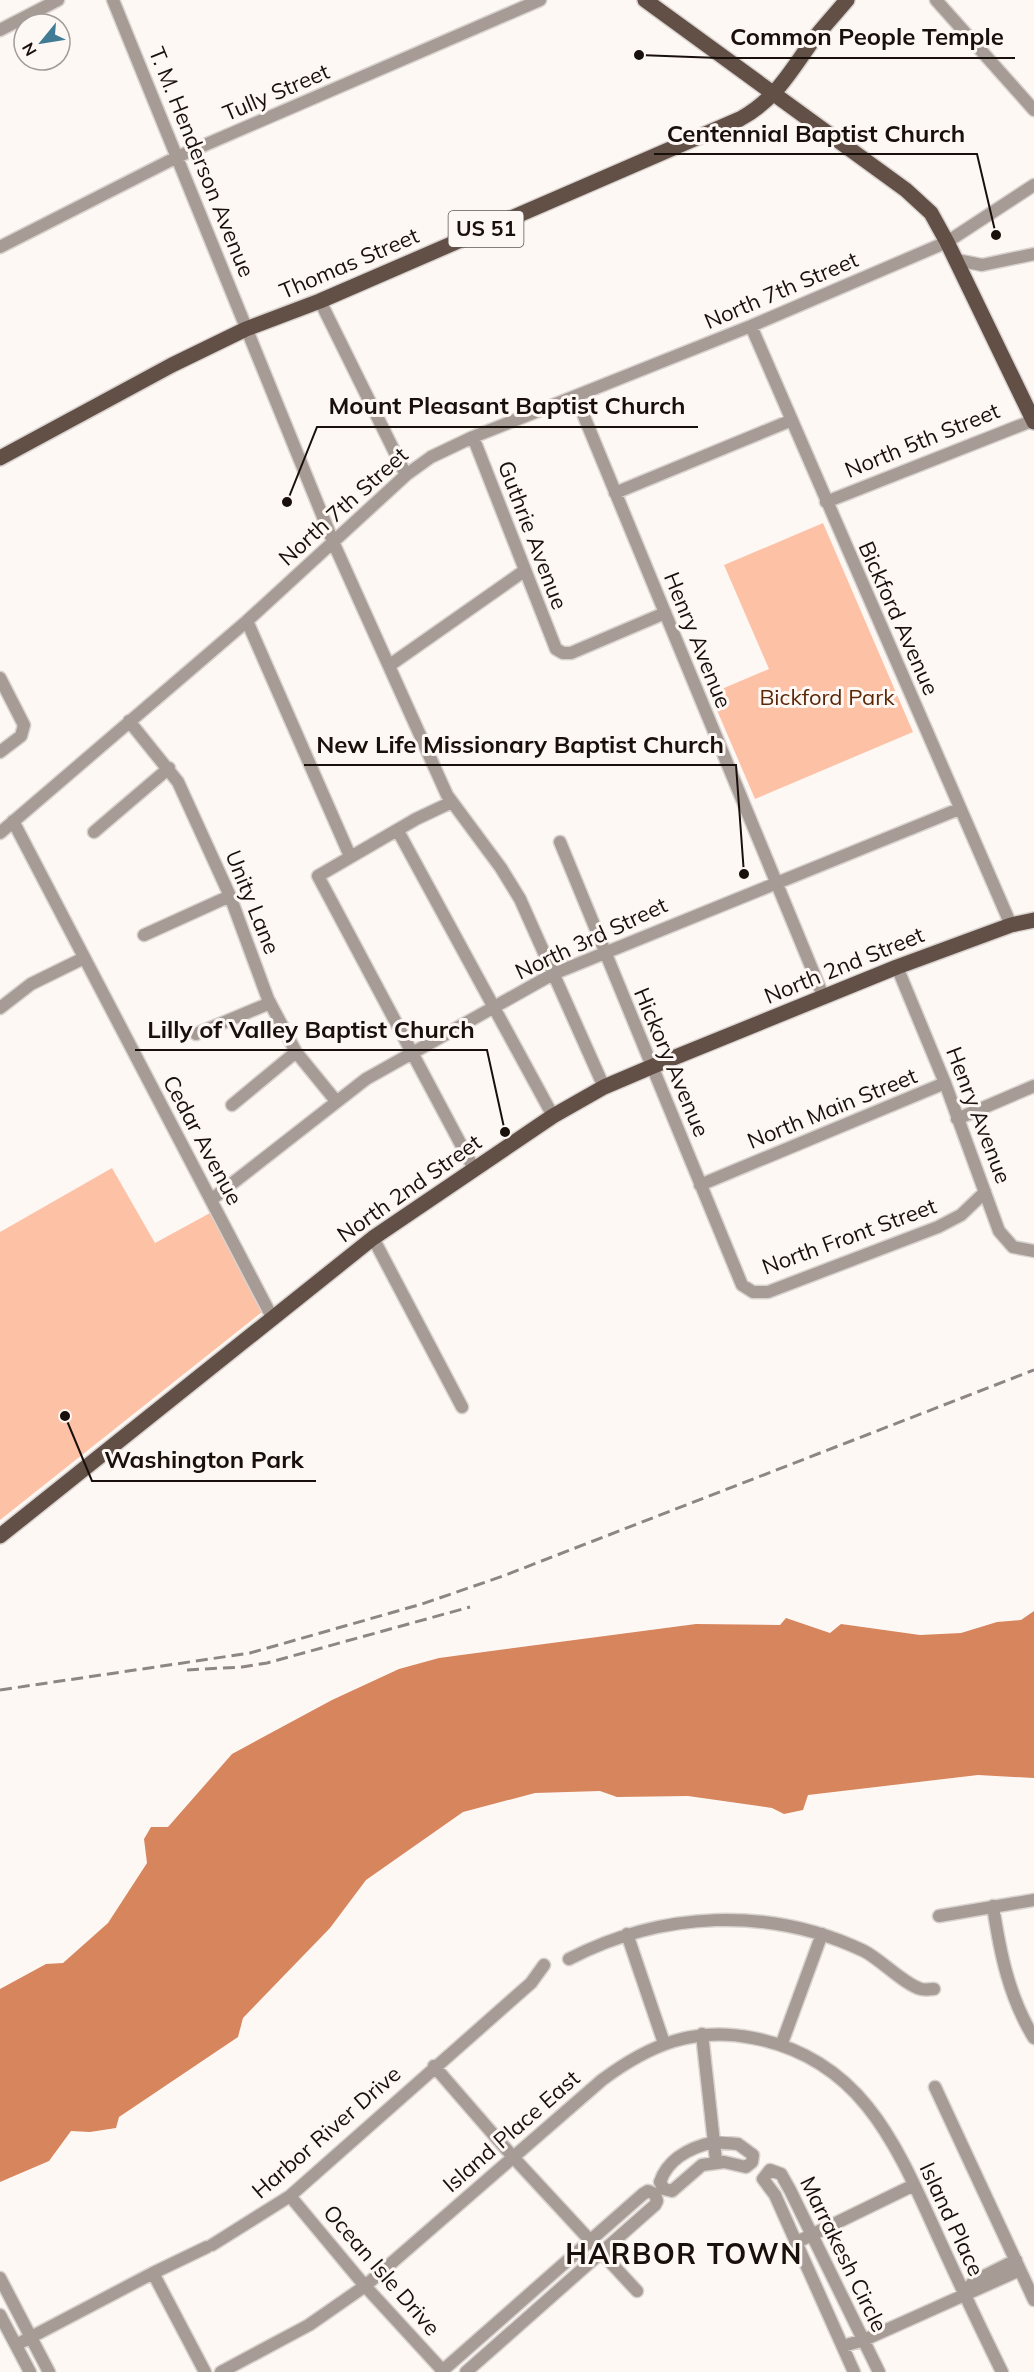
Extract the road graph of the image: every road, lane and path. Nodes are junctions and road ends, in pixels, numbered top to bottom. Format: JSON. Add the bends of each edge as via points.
{"nodes":[{"id":1,"x":58,"y":0,"type":"edge"},
{"id":2,"x":113,"y":0,"type":"edge"},
{"id":3,"x":540,"y":0,"type":"edge"},
{"id":4,"x":645,"y":0,"type":"edge"},
{"id":5,"x":847,"y":0,"type":"edge"},
{"id":6,"x":936,"y":0,"type":"edge"},
{"id":7,"x":0,"y":30,"type":"edge"},
{"id":8,"x":775,"y":94,"type":"junction"},
{"id":9,"x":1034,"y":110,"type":"edge"},
{"id":10,"x":177,"y":157,"type":"junction"},
{"id":11,"x":1034,"y":185,"type":"edge"},
{"id":12,"x":947,"y":242,"type":"junction"},
{"id":13,"x":0,"y":247,"type":"edge"},
{"id":14,"x":1034,"y":254,"type":"edge"},
{"id":15,"x":957,"y":260,"type":"junction"},
{"id":16,"x":982,"y":265,"type":"junction"},
{"id":17,"x":971,"y":289,"type":"junction"},
{"id":18,"x":320,"y":301,"type":"junction"},
{"id":19,"x":751,"y":326,"type":"junction"},
{"id":20,"x":246,"y":329,"type":"junction"},
{"id":21,"x":576,"y":398,"type":"junction"},
{"id":22,"x":792,"y":420,"type":"junction"},
{"id":23,"x":1034,"y":421,"type":"edge"},
{"id":24,"x":473,"y":436,"type":"junction"},
{"id":25,"x":0,"y":458,"type":"edge"},
{"id":26,"x":406,"y":475,"type":"junction"},
{"id":27,"x":615,"y":493,"type":"junction"},
{"id":28,"x":826,"y":502,"type":"junction"},
{"id":29,"x":334,"y":544,"type":"junction"},
{"id":30,"x":524,"y":571,"type":"junction"},
{"id":31,"x":665,"y":613,"type":"junction"},
{"id":32,"x":247,"y":621,"type":"junction"},
{"id":33,"x":390,"y":664,"type":"junction"},
{"id":34,"x":0,"y":678,"type":"edge"},
{"id":35,"x":129,"y":721,"type":"junction"},
{"id":36,"x":0,"y":752,"type":"edge"},
{"id":37,"x":169,"y":768,"type":"junction"},
{"id":38,"x":452,"y":802,"type":"junction"},
{"id":39,"x":959,"y":809,"type":"junction"},
{"id":40,"x":5,"y":825,"type":"edge"},
{"id":41,"x":94,"y":831,"type":"dead end"},
{"id":42,"x":398,"y":831,"type":"junction"},
{"id":43,"x":560,"y":842,"type":"dead end"},
{"id":44,"x":350,"y":856,"type":"junction"},
{"id":45,"x":776,"y":882,"type":"junction"},
{"id":46,"x":230,"y":896,"type":"junction"},
{"id":47,"x":1034,"y":920,"type":"edge"},
{"id":48,"x":1011,"y":925,"type":"junction"},
{"id":49,"x":144,"y":935,"type":"dead end"},
{"id":50,"x":604,"y":952,"type":"junction"},
{"id":51,"x":84,"y":958,"type":"junction"},
{"id":52,"x":897,"y":967,"type":"junction"},
{"id":53,"x":553,"y":974,"type":"junction"},
{"id":54,"x":824,"y":998,"type":"junction"},
{"id":55,"x":270,"y":1003,"type":"junction"},
{"id":56,"x":0,"y":1008,"type":"edge"},
{"id":57,"x":495,"y":1008,"type":"junction"},
{"id":58,"x":196,"y":1034,"type":"dead end"},
{"id":59,"x":296,"y":1052,"type":"junction"},
{"id":60,"x":411,"y":1054,"type":"junction"},
{"id":61,"x":651,"y":1067,"type":"junction"},
{"id":62,"x":945,"y":1083,"type":"junction"},
{"id":63,"x":1034,"y":1086,"type":"edge"},
{"id":64,"x":604,"y":1087,"type":"junction"},
{"id":65,"x":336,"y":1101,"type":"junction"},
{"id":66,"x":232,"y":1105,"type":"dead end"},
{"id":67,"x":553,"y":1116,"type":"junction"},
{"id":68,"x":957,"y":1119,"type":"junction"},
{"id":69,"x":474,"y":1169,"type":"junction"},
{"id":70,"x":700,"y":1185,"type":"junction"},
{"id":71,"x":985,"y":1192,"type":"junction"},
{"id":72,"x":211,"y":1200,"type":"junction"},
{"id":73,"x":373,"y":1238,"type":"junction"},
{"id":74,"x":1033,"y":1255,"type":"edge"},
{"id":75,"x":753,"y":1292,"type":"joint"},
{"id":76,"x":273,"y":1319,"type":"junction"},
{"id":77,"x":462,"y":1407,"type":"dead end"},
{"id":78,"x":0,"y":1536,"type":"edge"},
{"id":79,"x":1034,"y":1900,"type":"edge"},
{"id":80,"x":993,"y":1906,"type":"junction"},
{"id":81,"x":939,"y":1916,"type":"dead end"},
{"id":82,"x":627,"y":1934,"type":"junction"},
{"id":83,"x":822,"y":1934,"type":"junction"},
{"id":84,"x":569,"y":1959,"type":"dead end"},
{"id":85,"x":544,"y":1965,"type":"dead end"},
{"id":86,"x":934,"y":1989,"type":"dead end"},
{"id":87,"x":702,"y":2034,"type":"junction"},
{"id":88,"x":1034,"y":2038,"type":"edge"},
{"id":89,"x":664,"y":2043,"type":"junction"},
{"id":90,"x":782,"y":2043,"type":"junction"},
{"id":91,"x":435,"y":2066,"type":"junction"},
{"id":92,"x":935,"y":2087,"type":"dead end"},
{"id":93,"x":854,"y":2089,"type":"joint"},
{"id":94,"x":714,"y":2142,"type":"junction"},
{"id":95,"x":513,"y":2157,"type":"junction"},
{"id":96,"x":716,"y":2161,"type":"junction"},
{"id":97,"x":914,"y":2185,"type":"junction"},
{"id":98,"x":290,"y":2196,"type":"junction"},
{"id":99,"x":813,"y":2234,"type":"junction"},
{"id":100,"x":591,"y":2241,"type":"junction"},
{"id":101,"x":795,"y":2243,"type":"junction"},
{"id":102,"x":602,"y":2253,"type":"junction"},
{"id":103,"x":1018,"y":2265,"type":"junction"},
{"id":104,"x":153,"y":2273,"type":"junction"},
{"id":105,"x":0,"y":2278,"type":"edge"},
{"id":106,"x":366,"y":2286,"type":"junction"},
{"id":107,"x":637,"y":2291,"type":"dead end"},
{"id":108,"x":964,"y":2293,"type":"junction"},
{"id":109,"x":1034,"y":2300,"type":"edge"},
{"id":110,"x":0,"y":2315,"type":"edge"},
{"id":111,"x":31,"y":2338,"type":"junction"},
{"id":112,"x":864,"y":2340,"type":"junction"},
{"id":113,"x":16,"y":2345,"type":"junction"},
{"id":114,"x":843,"y":2346,"type":"junction"},
{"id":115,"x":30,"y":2372,"type":"edge"},
{"id":116,"x":49,"y":2372,"type":"edge"},
{"id":117,"x":205,"y":2372,"type":"edge"},
{"id":118,"x":221,"y":2372,"type":"edge"},
{"id":119,"x":442,"y":2372,"type":"edge"},
{"id":120,"x":466,"y":2372,"type":"edge"},
{"id":121,"x":854,"y":2372,"type":"edge"},
{"id":122,"x":879,"y":2372,"type":"edge"},
{"id":123,"x":1002,"y":2372,"type":"edge"}],
"edges":[{"from":1,"to":7,"type":"street"},
{"from":2,"to":10,"type":"street","name":"T. M. Henderson Avenue"},
{"from":3,"to":10,"type":"street","name":"Tully Street"},
{"from":4,"to":8,"type":"main road"},
{"from":5,"to":8,"type":"main road","name":"Thomas Street","number":"US 51"},
{"from":6,"to":9,"type":"street"},
{"from":8,"to":12,"type":"main road","via":[[906,190],[930,213]]},
{"from":8,"to":18,"type":"main road","name":"Thomas Street","number":"US 51","via":[[725,126]]},
{"from":10,"to":13,"type":"street","name":"Tully Street"},
{"from":10,"to":20,"type":"street","name":"T. M. Henderson Avenue"},
{"from":11,"to":12,"type":"street","name":"North 7th Street"},
{"from":12,"to":15,"type":"main road"},
{"from":12,"to":19,"type":"street","name":"North 7th Street"},
{"from":14,"to":16,"type":"street"},
{"from":15,"to":16,"type":"street"},
{"from":15,"to":17,"type":"main road"},
{"from":16,"to":17,"type":"street"},
{"from":17,"to":23,"type":"main road"},
{"from":18,"to":20,"type":"main road","name":"Thomas Street","number":"US 51"},
{"from":18,"to":26,"type":"street"},
{"from":19,"to":21,"type":"street","name":"North 7th Street"},
{"from":19,"to":22,"type":"street","name":"Bickford Avenue"},
{"from":20,"to":25,"type":"main road","name":"Thomas Street","number":"US 51"},
{"from":20,"to":29,"type":"street","name":"T. M. Henderson Avenue"},
{"from":21,"to":24,"type":"street","name":"North 7th Street"},
{"from":21,"to":27,"type":"street","name":"Henry Avenue"},
{"from":22,"to":27,"type":"street"},
{"from":22,"to":28,"type":"street","name":"Bickford Avenue"},
{"from":23,"to":28,"type":"street","name":"North 5th Street"},
{"from":24,"to":26,"type":"street","name":"North 7th Street"},
{"from":24,"to":30,"type":"street","name":"Guthrie Avenue"},
{"from":26,"to":29,"type":"street","name":"North 7th Street"},
{"from":27,"to":31,"type":"street","name":"Henry Avenue"},
{"from":28,"to":39,"type":"street","name":"Bickford Avenue"},
{"from":29,"to":32,"type":"street","name":"North 7th Street"},
{"from":29,"to":33,"type":"street","name":"T. M. Henderson Avenue"},
{"from":30,"to":31,"type":"street","name":"Guthrie Avenue","via":[[556,649],[568,654]]},
{"from":30,"to":33,"type":"street"},
{"from":31,"to":45,"type":"street","name":"Henry Avenue"},
{"from":32,"to":35,"type":"street","name":"North 7th Street"},
{"from":32,"to":44,"type":"street"},
{"from":33,"to":38,"type":"street","name":"T. M. Henderson Avenue"},
{"from":34,"to":36,"type":"street","via":[[24,725],[21,736]]},
{"from":35,"to":37,"type":"street","name":"Unity Lane"},
{"from":35,"to":40,"type":"street","name":"North 7th Street"},
{"from":37,"to":41,"type":"street"},
{"from":37,"to":46,"type":"street","name":"Unity Lane"},
{"from":38,"to":42,"type":"street"},
{"from":38,"to":53,"type":"street","name":"T. M. Henderson Avenue","via":[[520,899]]},
{"from":39,"to":45,"type":"street","name":"North 3rd Street"},
{"from":39,"to":48,"type":"street","name":"Bickford Avenue"},
{"from":40,"to":51,"type":"street","name":"Cedar Avenue"},
{"from":42,"to":44,"type":"street"},
{"from":42,"to":57,"type":"street"},
{"from":43,"to":50,"type":"street","name":"Hickory Avenue"},
{"from":44,"to":60,"type":"street","via":[[318,876]]},
{"from":45,"to":50,"type":"street","name":"North 3rd Street"},
{"from":45,"to":54,"type":"street","name":"Henry Avenue"},
{"from":46,"to":49,"type":"street"},
{"from":46,"to":55,"type":"street","name":"Unity Lane"},
{"from":47,"to":48,"type":"main road","name":"North 2nd Street"},
{"from":48,"to":52,"type":"main road","name":"North 2nd Street"},
{"from":50,"to":53,"type":"street","name":"North 3rd Street"},
{"from":50,"to":61,"type":"street","name":"Hickory Avenue"},
{"from":51,"to":56,"type":"street","via":[[32,984]]},
{"from":51,"to":72,"type":"street","name":"Cedar Avenue"},
{"from":52,"to":54,"type":"main road","name":"North 2nd Street"},
{"from":52,"to":62,"type":"street","name":"Henry Avenue"},
{"from":53,"to":57,"type":"street","name":"North 3rd Street"},
{"from":53,"to":64,"type":"street","name":"T. M. Henderson Avenue"},
{"from":54,"to":61,"type":"main road","name":"North 2nd Street"},
{"from":55,"to":58,"type":"street"},
{"from":55,"to":59,"type":"street","name":"Unity Lane"},
{"from":57,"to":60,"type":"street","name":"North 3rd Street"},
{"from":57,"to":67,"type":"street"},
{"from":59,"to":65,"type":"street","name":"Unity Lane"},
{"from":59,"to":66,"type":"street"},
{"from":60,"to":65,"type":"street","name":"North 3rd Street"},
{"from":60,"to":69,"type":"street"},
{"from":61,"to":64,"type":"main road","name":"North 2nd Street"},
{"from":61,"to":70,"type":"street","name":"Hickory Avenue"},
{"from":62,"to":68,"type":"street","name":"Henry Avenue"},
{"from":62,"to":70,"type":"street","name":"North Main Street"},
{"from":63,"to":68,"type":"street"},
{"from":64,"to":67,"type":"main road","name":"North 2nd Street"},
{"from":65,"to":72,"type":"street","name":"North 3rd Street"},
{"from":67,"to":69,"type":"main road","name":"North 2nd Street"},
{"from":68,"to":71,"type":"street","name":"Henry Avenue"},
{"from":69,"to":73,"type":"main road","name":"North 2nd Street"},
{"from":70,"to":75,"type":"street","name":"Hickory Avenue","via":[[742,1285]]},
{"from":71,"to":74,"type":"street","name":"Henry Avenue","via":[[1005,1240]]},
{"from":71,"to":75,"type":"street","name":"North Front Street","via":[[961,1215],[938,1227],[768,1292]]},
{"from":72,"to":76,"type":"street","name":"Cedar Avenue"},
{"from":73,"to":76,"type":"main road","name":"North 2nd Street"},
{"from":73,"to":77,"type":"street"},
{"from":76,"to":78,"type":"main road","name":"North 2nd Street"},
{"from":79,"to":80,"type":"street"},
{"from":80,"to":81,"type":"street"},
{"from":80,"to":88,"type":"street","via":[[1001,1959],[1020,2013]]},
{"from":82,"to":83,"type":"street","via":[[684,1921],[717,1919],[785,1924]]},
{"from":82,"to":84,"type":"street"},
{"from":82,"to":89,"type":"street"},
{"from":83,"to":86,"type":"street","via":[[866,1952],[920,1989]]},
{"from":83,"to":90,"type":"street"},
{"from":85,"to":91,"type":"street","name":"Harbor River Drive","via":[[531,1983]]},
{"from":87,"to":89,"type":"street","name":"Island Place East"},
{"from":87,"to":90,"type":"street","name":"Island Place East","via":[[735,2034]]},
{"from":87,"to":94,"type":"street"},
{"from":89,"to":95,"type":"street","name":"Island Place East","via":[[630,2058]]},
{"from":90,"to":93,"type":"street","name":"Island Place East","via":[[820,2062]]},
{"from":91,"to":95,"type":"street"},
{"from":91,"to":98,"type":"street","name":"Harbor River Drive"},
{"from":92,"to":103,"type":"street"},
{"from":93,"to":97,"type":"street","name":"Island Place","via":[[887,2135]]},
{"from":94,"to":96,"type":"street"},
{"from":94,"to":96,"type":"street","via":[[738,2144],[753,2155],[746,2167]]},
{"from":94,"to":96,"type":"street","via":[[686,2152],[663,2173],[660,2182],[664,2189],[672,2191],[702,2165]]},
{"from":95,"to":100,"type":"street"},
{"from":95,"to":106,"type":"street","name":"Island Place East"},
{"from":97,"to":99,"type":"street"},
{"from":97,"to":108,"type":"street","name":"Island Place"},
{"from":98,"to":104,"type":"street","name":"Harbor River Drive","via":[[210,2246]]},
{"from":98,"to":106,"type":"street","name":"Ocean Isle Drive"},
{"from":99,"to":101,"type":"street"},
{"from":99,"to":101,"type":"street","name":"Marrakesh Circle","via":[[781,2174],[769,2171],[763,2179],[775,2195]]},
{"from":99,"to":112,"type":"street","name":"Marrakesh Circle"},
{"from":100,"to":102,"type":"street"},
{"from":100,"to":102,"type":"street","via":[[643,2194],[656,2194],[655,2205]]},
{"from":100,"to":119,"type":"street"},
{"from":101,"to":114,"type":"street","name":"Marrakesh Circle"},
{"from":102,"to":107,"type":"street"},
{"from":102,"to":120,"type":"street"},
{"from":103,"to":108,"type":"street","via":[[974,2281]]},
{"from":103,"to":109,"type":"street"},
{"from":104,"to":111,"type":"street","name":"Harbor River Drive"},
{"from":104,"to":117,"type":"street"},
{"from":105,"to":111,"type":"street"},
{"from":106,"to":118,"type":"street","name":"Island Place East","via":[[309,2325]]},
{"from":106,"to":119,"type":"street","name":"Ocean Isle Drive"},
{"from":108,"to":112,"type":"street"},
{"from":108,"to":123,"type":"street","name":"Island Place"},
{"from":110,"to":113,"type":"street"},
{"from":111,"to":113,"type":"street","name":"Harbor River Drive"},
{"from":111,"to":116,"type":"street"},
{"from":112,"to":114,"type":"street"},
{"from":112,"to":122,"type":"street","name":"Marrakesh Circle"},
{"from":113,"to":115,"type":"street"},
{"from":114,"to":121,"type":"street","name":"Marrakesh Circle"}]}
